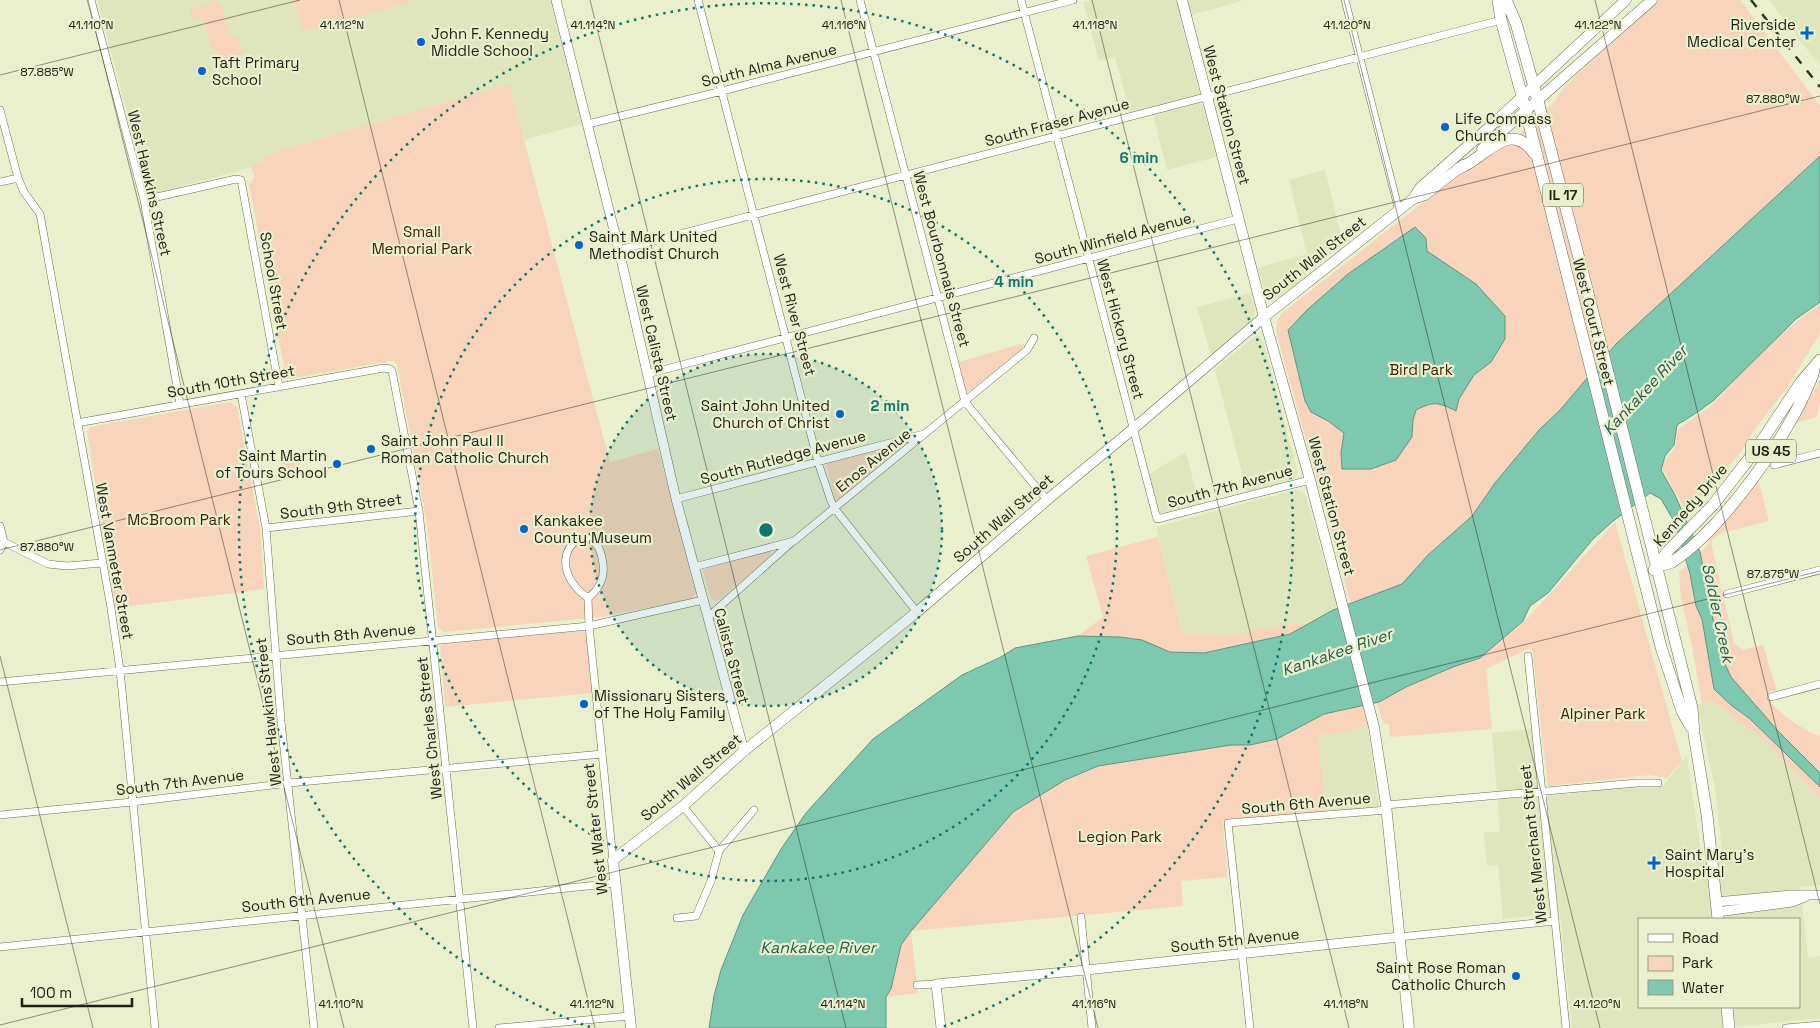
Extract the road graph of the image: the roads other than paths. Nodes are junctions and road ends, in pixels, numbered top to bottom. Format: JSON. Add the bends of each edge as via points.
{"nodes":[{"id":1,"x":90,"y":0,"type":"edge"},
{"id":2,"x":698,"y":0,"type":"edge"},
{"id":3,"x":860,"y":0,"type":"edge"},
{"id":4,"x":1021,"y":0,"type":"edge"},
{"id":5,"x":1073,"y":0,"type":"edge"},
{"id":6,"x":1182,"y":0,"type":"edge"},
{"id":7,"x":1345,"y":0,"type":"edge"},
{"id":8,"x":1498,"y":0,"type":"edge"},
{"id":9,"x":1506,"y":0,"type":"edge"},
{"id":10,"x":1626,"y":0,"type":"edge"},
{"id":11,"x":1652,"y":0,"type":"edge"},
{"id":12,"x":560,"y":1,"type":"edge"},
{"id":13,"x":1024,"y":13,"type":"junction"},
{"id":14,"x":1501,"y":20,"type":"junction"},
{"id":15,"x":873,"y":52,"type":"junction"},
{"id":16,"x":1361,"y":57,"type":"junction"},
{"id":17,"x":1534,"y":85,"type":"junction"},
{"id":18,"x":722,"y":91,"type":"junction"},
{"id":19,"x":1522,"y":96,"type":"junction"},
{"id":20,"x":1207,"y":97,"type":"junction"},
{"id":21,"x":1538,"y":101,"type":"junction"},
{"id":22,"x":0,"y":110,"type":"edge"},
{"id":23,"x":1526,"y":112,"type":"junction"},
{"id":24,"x":588,"y":124,"type":"junction"},
{"id":25,"x":1056,"y":136,"type":"junction"},
{"id":26,"x":1536,"y":155,"type":"junction"},
{"id":27,"x":1458,"y":169,"type":"junction"},
{"id":28,"x":906,"y":175,"type":"junction"},
{"id":29,"x":18,"y":178,"type":"junction"},
{"id":30,"x":0,"y":182,"type":"edge"},
{"id":31,"x":1413,"y":199,"type":"junction"},
{"id":32,"x":144,"y":200,"type":"junction"},
{"id":33,"x":1399,"y":211,"type":"junction"},
{"id":34,"x":754,"y":214,"type":"junction"},
{"id":35,"x":1238,"y":219,"type":"junction"},
{"id":36,"x":619,"y":250,"type":"junction"},
{"id":37,"x":1088,"y":258,"type":"junction"},
{"id":38,"x":938,"y":298,"type":"junction"},
{"id":39,"x":1264,"y":317,"type":"junction"},
{"id":40,"x":786,"y":338,"type":"junction"},
{"id":41,"x":1034,"y":338,"type":"dead end"},
{"id":42,"x":1818,"y":363,"type":"edge"},
{"id":43,"x":390,"y":369,"type":"joint"},
{"id":44,"x":647,"y":374,"type":"junction"},
{"id":45,"x":279,"y":386,"type":"junction"},
{"id":46,"x":241,"y":394,"type":"junction"},
{"id":47,"x":965,"y":402,"type":"junction"},
{"id":48,"x":180,"y":404,"type":"junction"},
{"id":49,"x":77,"y":423,"type":"junction"},
{"id":50,"x":1133,"y":429,"type":"junction"},
{"id":51,"x":926,"y":434,"type":"junction"},
{"id":52,"x":1820,"y":453,"type":"edge"},
{"id":53,"x":818,"y":462,"type":"junction"},
{"id":54,"x":1774,"y":465,"type":"dead end"},
{"id":55,"x":1310,"y":480,"type":"junction"},
{"id":56,"x":676,"y":499,"type":"junction"},
{"id":57,"x":1047,"y":500,"type":"junction"},
{"id":58,"x":835,"y":509,"type":"junction"},
{"id":59,"x":420,"y":511,"type":"junction"},
{"id":60,"x":1157,"y":519,"type":"joint"},
{"id":61,"x":0,"y":526,"type":"edge"},
{"id":62,"x":266,"y":528,"type":"junction"},
{"id":63,"x":794,"y":540,"type":"junction"},
{"id":64,"x":4,"y":542,"type":"junction"},
{"id":65,"x":0,"y":550,"type":"edge"},
{"id":66,"x":102,"y":564,"type":"junction"},
{"id":67,"x":1658,"y":566,"type":"junction"},
{"id":68,"x":694,"y":567,"type":"junction"},
{"id":69,"x":1820,"y":570,"type":"edge"},
{"id":70,"x":1644,"y":578,"type":"junction"},
{"id":71,"x":1727,"y":594,"type":"dead end"},
{"id":72,"x":588,"y":598,"type":"junction"},
{"id":73,"x":703,"y":600,"type":"junction"},
{"id":74,"x":917,"y":612,"type":"junction"},
{"id":75,"x":708,"y":617,"type":"junction"},
{"id":76,"x":589,"y":626,"type":"junction"},
{"id":77,"x":434,"y":641,"type":"junction"},
{"id":78,"x":276,"y":655,"type":"junction"},
{"id":79,"x":1528,"y":656,"type":"dead end"},
{"id":80,"x":120,"y":670,"type":"junction"},
{"id":81,"x":0,"y":682,"type":"edge"},
{"id":82,"x":1820,"y":684,"type":"edge"},
{"id":83,"x":1771,"y":697,"type":"dead end"},
{"id":84,"x":1694,"y":734,"type":"junction"},
{"id":85,"x":744,"y":751,"type":"junction"},
{"id":86,"x":602,"y":754,"type":"junction"},
{"id":87,"x":447,"y":768,"type":"junction"},
{"id":88,"x":289,"y":783,"type":"junction"},
{"id":89,"x":1658,"y":783,"type":"dead end"},
{"id":90,"x":1542,"y":792,"type":"junction"},
{"id":91,"x":132,"y":802,"type":"junction"},
{"id":92,"x":683,"y":806,"type":"junction"},
{"id":93,"x":1386,"y":808,"type":"junction"},
{"id":94,"x":754,"y":810,"type":"dead end"},
{"id":95,"x":0,"y":815,"type":"edge"},
{"id":96,"x":719,"y":851,"type":"junction"},
{"id":97,"x":613,"y":860,"type":"junction"},
{"id":98,"x":616,"y":883,"type":"junction"},
{"id":99,"x":1820,"y":895,"type":"edge"},
{"id":100,"x":460,"y":900,"type":"junction"},
{"id":101,"x":1717,"y":911,"type":"edge"},
{"id":102,"x":303,"y":914,"type":"junction"},
{"id":103,"x":1081,"y":917,"type":"dead end"},
{"id":104,"x":678,"y":918,"type":"dead end"},
{"id":105,"x":1555,"y":921,"type":"junction"},
{"id":106,"x":146,"y":931,"type":"junction"},
{"id":107,"x":1399,"y":937,"type":"junction"},
{"id":108,"x":0,"y":947,"type":"edge"},
{"id":109,"x":1242,"y":954,"type":"junction"},
{"id":110,"x":1086,"y":970,"type":"junction"},
{"id":111,"x":936,"y":984,"type":"junction"},
{"id":112,"x":917,"y":985,"type":"dead end"},
{"id":113,"x":1727,"y":1008,"type":"edge"},
{"id":114,"x":629,"y":1016,"type":"junction"},
{"id":115,"x":1820,"y":1024,"type":"edge"},
{"id":116,"x":155,"y":1028,"type":"edge"},
{"id":117,"x":314,"y":1028,"type":"edge"},
{"id":118,"x":473,"y":1028,"type":"edge"},
{"id":119,"x":499,"y":1028,"type":"edge"},
{"id":120,"x":630,"y":1028,"type":"edge"},
{"id":121,"x":941,"y":1028,"type":"edge"},
{"id":122,"x":1092,"y":1028,"type":"edge"},
{"id":123,"x":1250,"y":1028,"type":"edge"},
{"id":124,"x":1408,"y":1028,"type":"edge"},
{"id":125,"x":1566,"y":1028,"type":"edge"},
{"id":126,"x":1729,"y":1028,"type":"edge"},
{"id":127,"x":1786,"y":1028,"type":"edge"}],
"edges":[{"from":1,"to":32,"type":"street","name":"West Hawkins Street"},
{"from":2,"to":18,"type":"street","name":"West River Street"},
{"from":3,"to":15,"type":"street","name":"West Bourbonnais Street"},
{"from":4,"to":13,"type":"street","name":"West Hickory Street"},
{"from":5,"to":13,"type":"street","name":"South Alma Avenue"},
{"from":6,"to":20,"type":"main road","name":"West Station Street"},
{"from":7,"to":16,"type":"street"},
{"from":8,"to":14,"type":"main road","name":"West Court Street","number":"IL 17"},
{"from":9,"to":17,"type":"main road","name":"West Court Street","number":"IL 17"},
{"from":10,"to":17,"type":"main road","name":"South Wall Street"},
{"from":11,"to":21,"type":"main road","name":"South Wall Street"},
{"from":12,"to":24,"type":"street","name":"West Calista Street"},
{"from":13,"to":15,"type":"street","name":"South Alma Avenue"},
{"from":13,"to":25,"type":"street","name":"West Hickory Street"},
{"from":14,"to":16,"type":"street","name":"South Fraser Avenue"},
{"from":14,"to":19,"type":"main road","name":"West Court Street","number":"IL 17"},
{"from":15,"to":18,"type":"street","name":"South Alma Avenue"},
{"from":15,"to":28,"type":"street","name":"West Bourbonnais Street"},
{"from":16,"to":20,"type":"street","name":"South Fraser Avenue"},
{"from":16,"to":33,"type":"street"},
{"from":17,"to":19,"type":"main road","name":"South Wall Street"},
{"from":17,"to":21,"type":"main road","name":"West Court Street","number":"IL 17"},
{"from":18,"to":24,"type":"street","name":"South Alma Avenue"},
{"from":18,"to":34,"type":"street","name":"West River Street"},
{"from":19,"to":23,"type":"main road","name":"West Court Street","number":"IL 17"},
{"from":19,"to":31,"type":"main road","name":"South Wall Street","via":[[1420,188]]},
{"from":20,"to":25,"type":"street","name":"South Fraser Avenue"},
{"from":20,"to":35,"type":"main road","name":"West Station Street"},
{"from":21,"to":23,"type":"main road","name":"South Wall Street"},
{"from":21,"to":67,"type":"main road","name":"West Court Street","number":"IL 17"},
{"from":22,"to":29,"type":"street","name":"West Vanmeter Street"},
{"from":23,"to":26,"type":"main road","name":"West Court Street","number":"IL 17"},
{"from":23,"to":27,"type":"main road","name":"South Wall Street"},
{"from":24,"to":36,"type":"street","name":"West Calista Street"},
{"from":25,"to":28,"type":"street","name":"South Fraser Avenue"},
{"from":25,"to":37,"type":"street","name":"West Hickory Street"},
{"from":26,"to":27,"type":"main road","via":[[1525,142],[1511,138]]},
{"from":26,"to":70,"type":"main road","name":"West Court Street","number":"IL 17"},
{"from":27,"to":31,"type":"main road","name":"South Wall Street","via":[[1425,195]]},
{"from":28,"to":34,"type":"street","name":"South Fraser Avenue"},
{"from":28,"to":38,"type":"street","name":"West Bourbonnais Street"},
{"from":29,"to":30,"type":"street"},
{"from":29,"to":49,"type":"street","name":"West Vanmeter Street","via":[[40,214]]},
{"from":31,"to":33,"type":"main road","name":"South Wall Street"},
{"from":32,"to":45,"type":"street","name":"School Street","via":[[241,180]]},
{"from":32,"to":48,"type":"street","name":"West Hawkins Street"},
{"from":33,"to":39,"type":"main road","name":"South Wall Street"},
{"from":34,"to":36,"type":"street","name":"South Fraser Avenue"},
{"from":34,"to":40,"type":"street","name":"West River Street"},
{"from":35,"to":37,"type":"street","name":"South Winfield Avenue"},
{"from":35,"to":39,"type":"main road","name":"West Station Street"},
{"from":36,"to":44,"type":"street","name":"West Calista Street"},
{"from":37,"to":38,"type":"street","name":"South Winfield Avenue"},
{"from":37,"to":50,"type":"street","name":"West Hickory Street"},
{"from":38,"to":40,"type":"street","name":"South Winfield Avenue"},
{"from":38,"to":47,"type":"street","name":"West Bourbonnais Street"},
{"from":39,"to":50,"type":"main road","name":"South Wall Street"},
{"from":39,"to":55,"type":"main road","name":"West Station Street"},
{"from":40,"to":44,"type":"street","name":"South Winfield Avenue"},
{"from":40,"to":53,"type":"street","name":"West River Street"},
{"from":41,"to":47,"type":"street","name":"Enos Avenue","via":[[1027,350]]},
{"from":42,"to":67,"type":"main road","name":"Kennedy Drive","number":"US 45","via":[[1801,382],[1755,451]]},
{"from":42,"to":67,"type":"main road","name":"Kennedy Drive","number":"US 45","via":[[1809,386],[1771,451],[1742,492],[1712,527],[1670,563]]},
{"from":43,"to":45,"type":"street","name":"South 10th Street"},
{"from":43,"to":59,"type":"street","name":"West Charles Street"},
{"from":44,"to":56,"type":"street","name":"West Calista Street"},
{"from":45,"to":46,"type":"street","name":"South 10th Street"},
{"from":46,"to":48,"type":"street","name":"South 10th Street"},
{"from":46,"to":62,"type":"street","name":"West Hawkins Street"},
{"from":47,"to":51,"type":"street","name":"Enos Avenue"},
{"from":47,"to":57,"type":"street","name":"West Bourbonnais Street"},
{"from":48,"to":49,"type":"street","name":"South 10th Street"},
{"from":49,"to":66,"type":"street","name":"West Vanmeter Street"},
{"from":50,"to":57,"type":"main road","name":"South Wall Street"},
{"from":50,"to":60,"type":"street","name":"West Hickory Street"},
{"from":51,"to":53,"type":"street","name":"South Rutledge Avenue"},
{"from":51,"to":58,"type":"street","name":"Enos Avenue"},
{"from":52,"to":54,"type":"street"},
{"from":53,"to":56,"type":"street","name":"South Rutledge Avenue"},
{"from":53,"to":58,"type":"street","name":"West River Street"},
{"from":55,"to":60,"type":"street","name":"South 7th Avenue"},
{"from":55,"to":93,"type":"main road","name":"West Station Street","via":[[1374,727]]},
{"from":56,"to":68,"type":"street","name":"West Calista Street"},
{"from":57,"to":74,"type":"main road","name":"South Wall Street"},
{"from":58,"to":63,"type":"street","name":"Enos Avenue"},
{"from":58,"to":74,"type":"street","name":"West River Street"},
{"from":59,"to":62,"type":"street","name":"South 9th Street"},
{"from":59,"to":77,"type":"street","name":"West Charles Street"},
{"from":61,"to":64,"type":"street"},
{"from":62,"to":78,"type":"street","name":"West Hawkins Street"},
{"from":63,"to":68,"type":"street","name":"Enos Avenue"},
{"from":63,"to":75,"type":"street","name":"Enos Avenue"},
{"from":64,"to":65,"type":"street"},
{"from":64,"to":66,"type":"street","via":[[48,564]]},
{"from":66,"to":80,"type":"street","name":"West Vanmeter Street"},
{"from":67,"to":70,"type":"main road","name":"Kennedy Drive","number":"US 45"},
{"from":67,"to":84,"type":"main road","name":"West Court Street","via":[[1692,708]]},
{"from":68,"to":73,"type":"street","name":"Calista Street"},
{"from":69,"to":71,"type":"street"},
{"from":70,"to":84,"type":"main road","name":"West Court Street","via":[[1661,647],[1682,710]]},
{"from":72,"to":72,"type":"street","via":[[600,585],[604,573],[597,544],[584,538],[571,545],[566,556],[570,580]]},
{"from":72,"to":76,"type":"street","name":"West Water Street"},
{"from":73,"to":75,"type":"street","name":"Calista Street"},
{"from":73,"to":76,"type":"street","name":"South 8th Avenue"},
{"from":74,"to":85,"type":"main road","name":"South Wall Street"},
{"from":75,"to":85,"type":"street","name":"Calista Street"},
{"from":76,"to":77,"type":"street","name":"South 8th Avenue"},
{"from":76,"to":86,"type":"street","name":"West Water Street"},
{"from":77,"to":78,"type":"street","name":"South 8th Avenue"},
{"from":77,"to":87,"type":"street","name":"West Charles Street"},
{"from":78,"to":80,"type":"street","name":"South 8th Avenue"},
{"from":78,"to":88,"type":"street","name":"West Hawkins Street"},
{"from":79,"to":90,"type":"street","name":"West Merchant Street"},
{"from":80,"to":81,"type":"street","name":"South 8th Avenue"},
{"from":80,"to":91,"type":"street","name":"West Vanmeter Street"},
{"from":82,"to":83,"type":"street"},
{"from":84,"to":101,"type":"main road","name":"West Court Street","via":[[1708,815]]},
{"from":85,"to":92,"type":"main road","name":"South Wall Street"},
{"from":86,"to":87,"type":"street","name":"South 7th Avenue"},
{"from":86,"to":97,"type":"street","name":"West Water Street"},
{"from":87,"to":88,"type":"street","name":"South 7th Avenue"},
{"from":87,"to":100,"type":"street","name":"West Charles Street"},
{"from":88,"to":91,"type":"street","name":"South 7th Avenue"},
{"from":88,"to":102,"type":"street","name":"West Hawkins Street"},
{"from":89,"to":90,"type":"street","name":"South 6th Avenue"},
{"from":90,"to":93,"type":"street","name":"South 6th Avenue"},
{"from":90,"to":105,"type":"street","name":"West Merchant Street"},
{"from":91,"to":95,"type":"street","name":"South 7th Avenue"},
{"from":91,"to":106,"type":"street","name":"West Vanmeter Street"},
{"from":92,"to":96,"type":"street"},
{"from":92,"to":97,"type":"main road","name":"South Wall Street"},
{"from":93,"to":107,"type":"main road","name":"West Station Street"},
{"from":93,"to":109,"type":"street","name":"South 6th Avenue","via":[[1228,823]]},
{"from":94,"to":96,"type":"street"},
{"from":96,"to":104,"type":"street","via":[[696,916]]},
{"from":97,"to":98,"type":"main road","name":"West Water Street"},
{"from":98,"to":100,"type":"street","name":"South 6th Avenue"},
{"from":98,"to":114,"type":"main road","name":"West Water Street"},
{"from":99,"to":101,"type":"street","via":[[1791,895]]},
{"from":100,"to":102,"type":"street","name":"South 6th Avenue"},
{"from":100,"to":118,"type":"street","name":"West Charles Street"},
{"from":102,"to":106,"type":"street","name":"South 6th Avenue"},
{"from":102,"to":117,"type":"street","name":"West Hawkins Street"},
{"from":103,"to":110,"type":"street"},
{"from":105,"to":107,"type":"street","name":"South 5th Avenue"},
{"from":105,"to":125,"type":"street","name":"West Merchant Street"},
{"from":106,"to":108,"type":"street","name":"South 6th Avenue"},
{"from":106,"to":116,"type":"street","name":"West Vanmeter Street"},
{"from":107,"to":109,"type":"street","name":"South 5th Avenue"},
{"from":107,"to":124,"type":"main road","name":"West Station Street"},
{"from":109,"to":110,"type":"street","name":"South 5th Avenue"},
{"from":109,"to":123,"type":"street"},
{"from":110,"to":111,"type":"street","name":"South 5th Avenue"},
{"from":110,"to":122,"type":"street"},
{"from":111,"to":112,"type":"street","name":"South 5th Avenue"},
{"from":111,"to":121,"type":"street"},
{"from":113,"to":126,"type":"main road"},
{"from":114,"to":119,"type":"street"},
{"from":114,"to":120,"type":"main road","name":"West Water Street"},
{"from":115,"to":127,"type":"street"}]}
